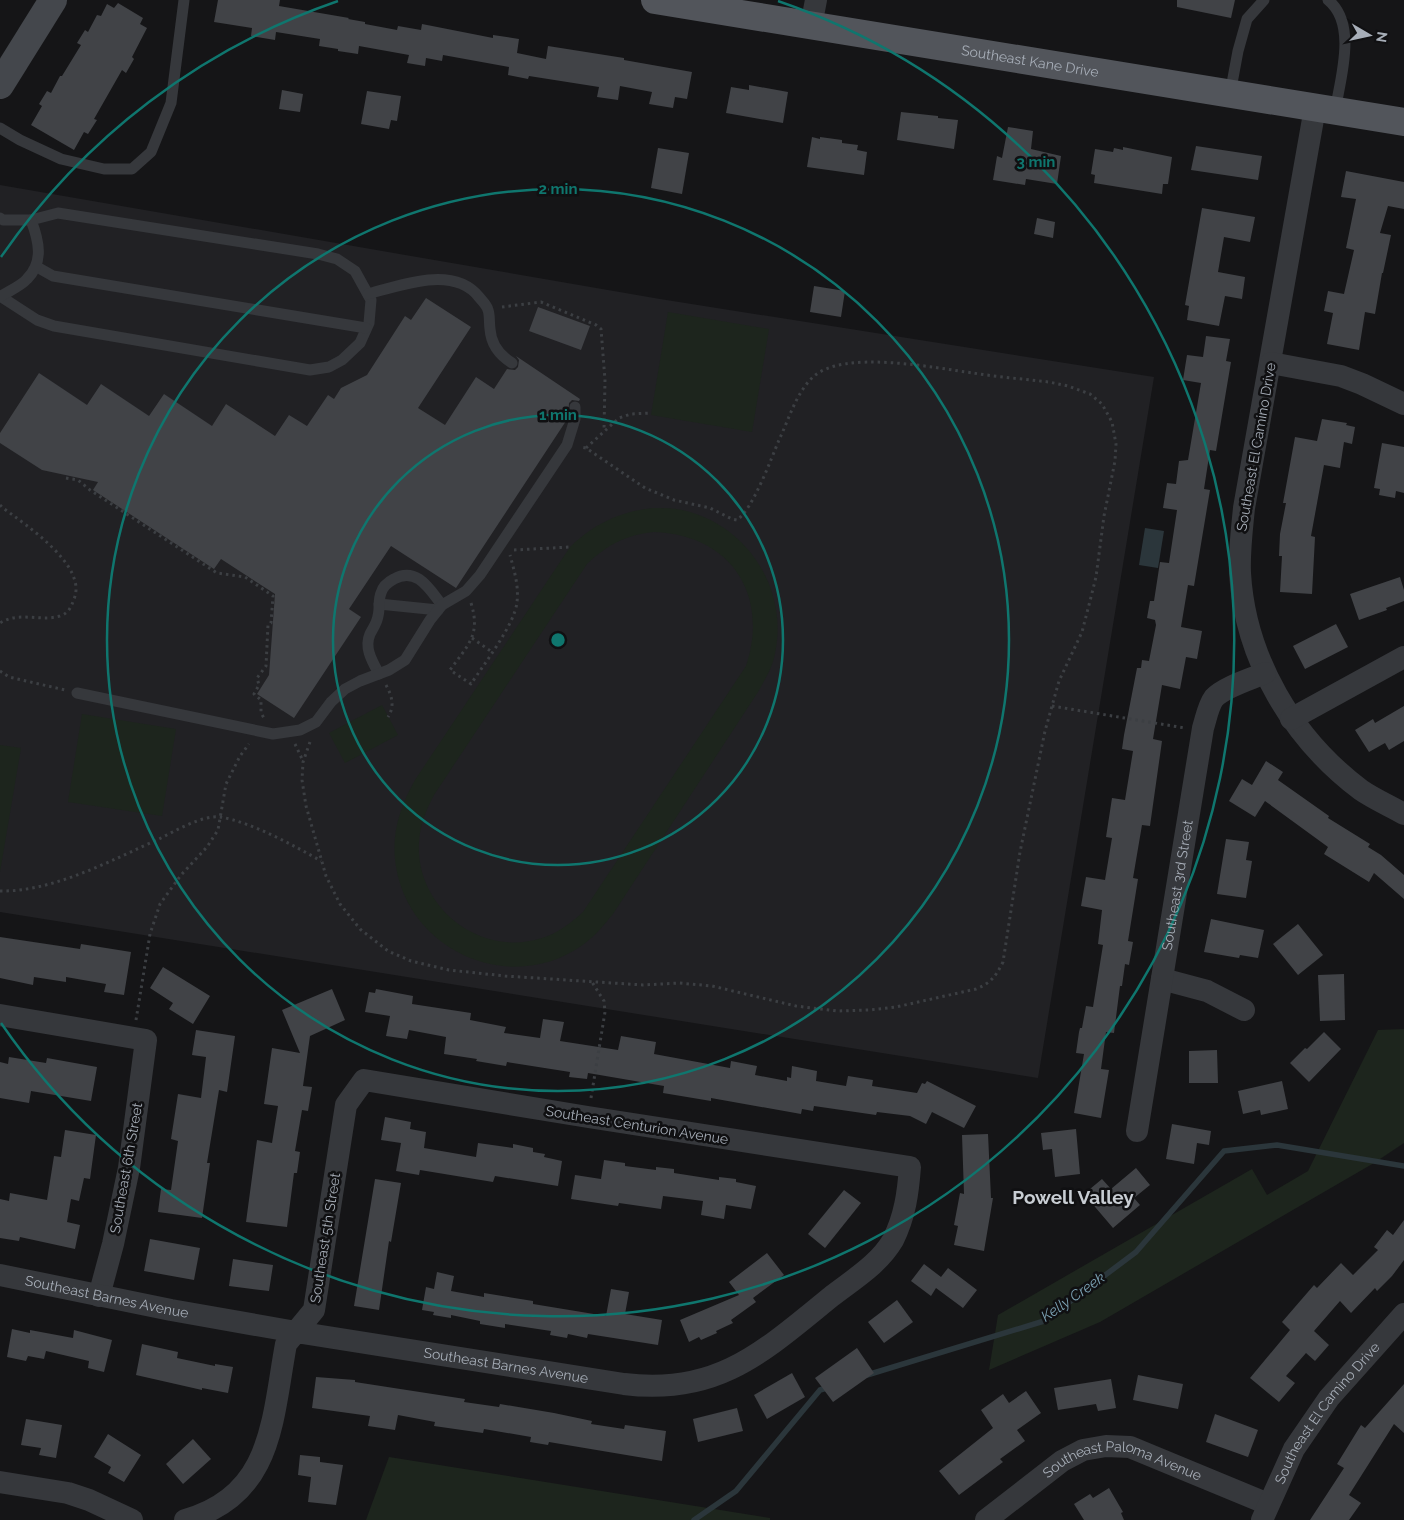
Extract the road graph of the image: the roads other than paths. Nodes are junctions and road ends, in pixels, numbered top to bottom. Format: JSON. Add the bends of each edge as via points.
{"nodes":[{"id":1,"x":53,"y":0,"type":"edge"},
{"id":2,"x":184,"y":0,"type":"edge"},
{"id":3,"x":655,"y":0,"type":"edge"},
{"id":4,"x":1264,"y":0,"type":"edge"},
{"id":5,"x":1328,"y":0,"type":"edge"},
{"id":6,"x":814,"y":13,"type":"edge"},
{"id":7,"x":0,"y":85,"type":"edge"},
{"id":8,"x":1230,"y":94,"type":"junction"},
{"id":9,"x":1325,"y":110,"type":"junction"},
{"id":10,"x":1404,"y":122,"type":"edge"},
{"id":11,"x":0,"y":128,"type":"edge"},
{"id":12,"x":0,"y":218,"type":"edge"},
{"id":13,"x":31,"y":220,"type":"junction"},
{"id":14,"x":37,"y":266,"type":"junction"},
{"id":15,"x":368,"y":294,"type":"junction"},
{"id":16,"x":0,"y":296,"type":"edge"},
{"id":17,"x":366,"y":328,"type":"junction"},
{"id":18,"x":512,"y":363,"type":"dead end"},
{"id":19,"x":1271,"y":363,"type":"junction"},
{"id":20,"x":1404,"y":404,"type":"edge"},
{"id":21,"x":575,"y":407,"type":"dead end"},
{"id":22,"x":379,"y":604,"type":"junction"},
{"id":23,"x":440,"y":608,"type":"junction"},
{"id":24,"x":1404,"y":657,"type":"edge"},
{"id":25,"x":1265,"y":673,"type":"junction"},
{"id":26,"x":379,"y":674,"type":"junction"},
{"id":27,"x":77,"y":693,"type":"road end"},
{"id":28,"x":1291,"y":719,"type":"junction"},
{"id":29,"x":1404,"y":814,"type":"edge"},
{"id":30,"x":1162,"y":979,"type":"junction"},
{"id":31,"x":1244,"y":1010,"type":"dead end"},
{"id":32,"x":0,"y":1015,"type":"edge"},
{"id":33,"x":364,"y":1080,"type":"joint"},
{"id":34,"x":1137,"y":1131,"type":"dead end"},
{"id":35,"x":910,"y":1167,"type":"joint"},
{"id":36,"x":0,"y":1275,"type":"edge"},
{"id":37,"x":99,"y":1296,"type":"junction"},
{"id":38,"x":1403,"y":1317,"type":"edge"},
{"id":39,"x":296,"y":1332,"type":"junction"},
{"id":40,"x":0,"y":1482,"type":"edge"},
{"id":41,"x":1265,"y":1512,"type":"edge"},
{"id":42,"x":195,"y":1517,"type":"edge"},
{"id":43,"x":132,"y":1520,"type":"edge"},
{"id":44,"x":986,"y":1520,"type":"edge"}],
"edges":[{"from":1,"to":7,"type":"main road"},
{"from":2,"to":11,"type":"lane","via":[[171,103],[151,152],[132,168],[104,169],[61,159]]},
{"from":3,"to":6,"type":"main road","name":"Southeast Kane Drive"},
{"from":4,"to":8,"type":"lane","via":[[1247,19]]},
{"from":5,"to":9,"type":"lane","via":[[1341,18],[1345,34],[1343,64]]},
{"from":6,"to":8,"type":"main road","name":"Southeast Kane Drive"},
{"from":8,"to":9,"type":"main road","name":"Southeast Kane Drive"},
{"from":9,"to":10,"type":"main road","name":"Southeast Kane Drive"},
{"from":9,"to":19,"type":"street","name":"Southeast El Camino Drive"},
{"from":12,"to":13,"type":"lane"},
{"from":13,"to":14,"type":"lane","via":[[40,249]]},
{"from":13,"to":15,"type":"lane","via":[[58,213],[318,254],[337,259],[355,271]]},
{"from":14,"to":16,"type":"lane","via":[[27,280]]},
{"from":14,"to":17,"type":"lane","via":[[53,276]]},
{"from":15,"to":17,"type":"lane","via":[[371,300]]},
{"from":15,"to":18,"type":"lane","via":[[418,280],[450,280],[473,289],[488,308],[490,332],[497,350]]},
{"from":16,"to":17,"type":"lane","via":[[37,320],[54,326],[310,370],[329,367],[342,360],[360,343]]},
{"from":19,"to":20,"type":"street","via":[[1341,376]]},
{"from":19,"to":25,"type":"street","name":"Southeast El Camino Drive","via":[[1240,540],[1243,596]]},
{"from":21,"to":23,"type":"lane","via":[[567,445],[480,575],[466,591]]},
{"from":22,"to":23,"type":"lane"},
{"from":22,"to":23,"type":"lane","via":[[387,583],[410,575],[420,578]]},
{"from":22,"to":26,"type":"lane","via":[[368,645]]},
{"from":23,"to":26,"type":"lane","via":[[405,660]]},
{"from":24,"to":28,"type":"street"},
{"from":25,"to":28,"type":"street","name":"Southeast El Camino Drive"},
{"from":25,"to":30,"type":"street","name":"Southeast 3rd Street","via":[[1226,690],[1215,698],[1208,710]]},
{"from":26,"to":27,"type":"lane","via":[[345,689],[316,722],[300,730],[279,733]]},
{"from":28,"to":29,"type":"street","name":"Southeast El Camino Drive","via":[[1336,769],[1363,791]]},
{"from":30,"to":31,"type":"street","via":[[1207,991]]},
{"from":30,"to":34,"type":"street","name":"Southeast 3rd Street"},
{"from":32,"to":37,"type":"street","name":"Southeast 6th Street","via":[[140,1039],[129,1168]]},
{"from":33,"to":35,"type":"street","name":"Southeast Centurion Avenue"},
{"from":33,"to":39,"type":"street","name":"Southeast 5th Street","via":[[346,1105],[314,1310]]},
{"from":35,"to":39,"type":"street","name":"Southeast Barnes Avenue","via":[[908,1199],[902,1220],[879,1259],[756,1355],[735,1367],[692,1383],[647,1387]]},
{"from":36,"to":37,"type":"street","name":"Southeast Barnes Avenue"},
{"from":37,"to":39,"type":"street","name":"Southeast Barnes Avenue"},
{"from":38,"to":41,"type":"street","name":"Southeast El Camino Drive","via":[[1329,1398],[1294,1449]]},
{"from":39,"to":42,"type":"street","name":"Southeast 5th Street","via":[[286,1344],[265,1450],[255,1470],[242,1489],[224,1503]]},
{"from":40,"to":43,"type":"street","via":[[68,1493]]},
{"from":41,"to":44,"type":"street","name":"Southeast Paloma Avenue","via":[[1130,1447],[1106,1446],[1083,1450],[1062,1462]]}]}
